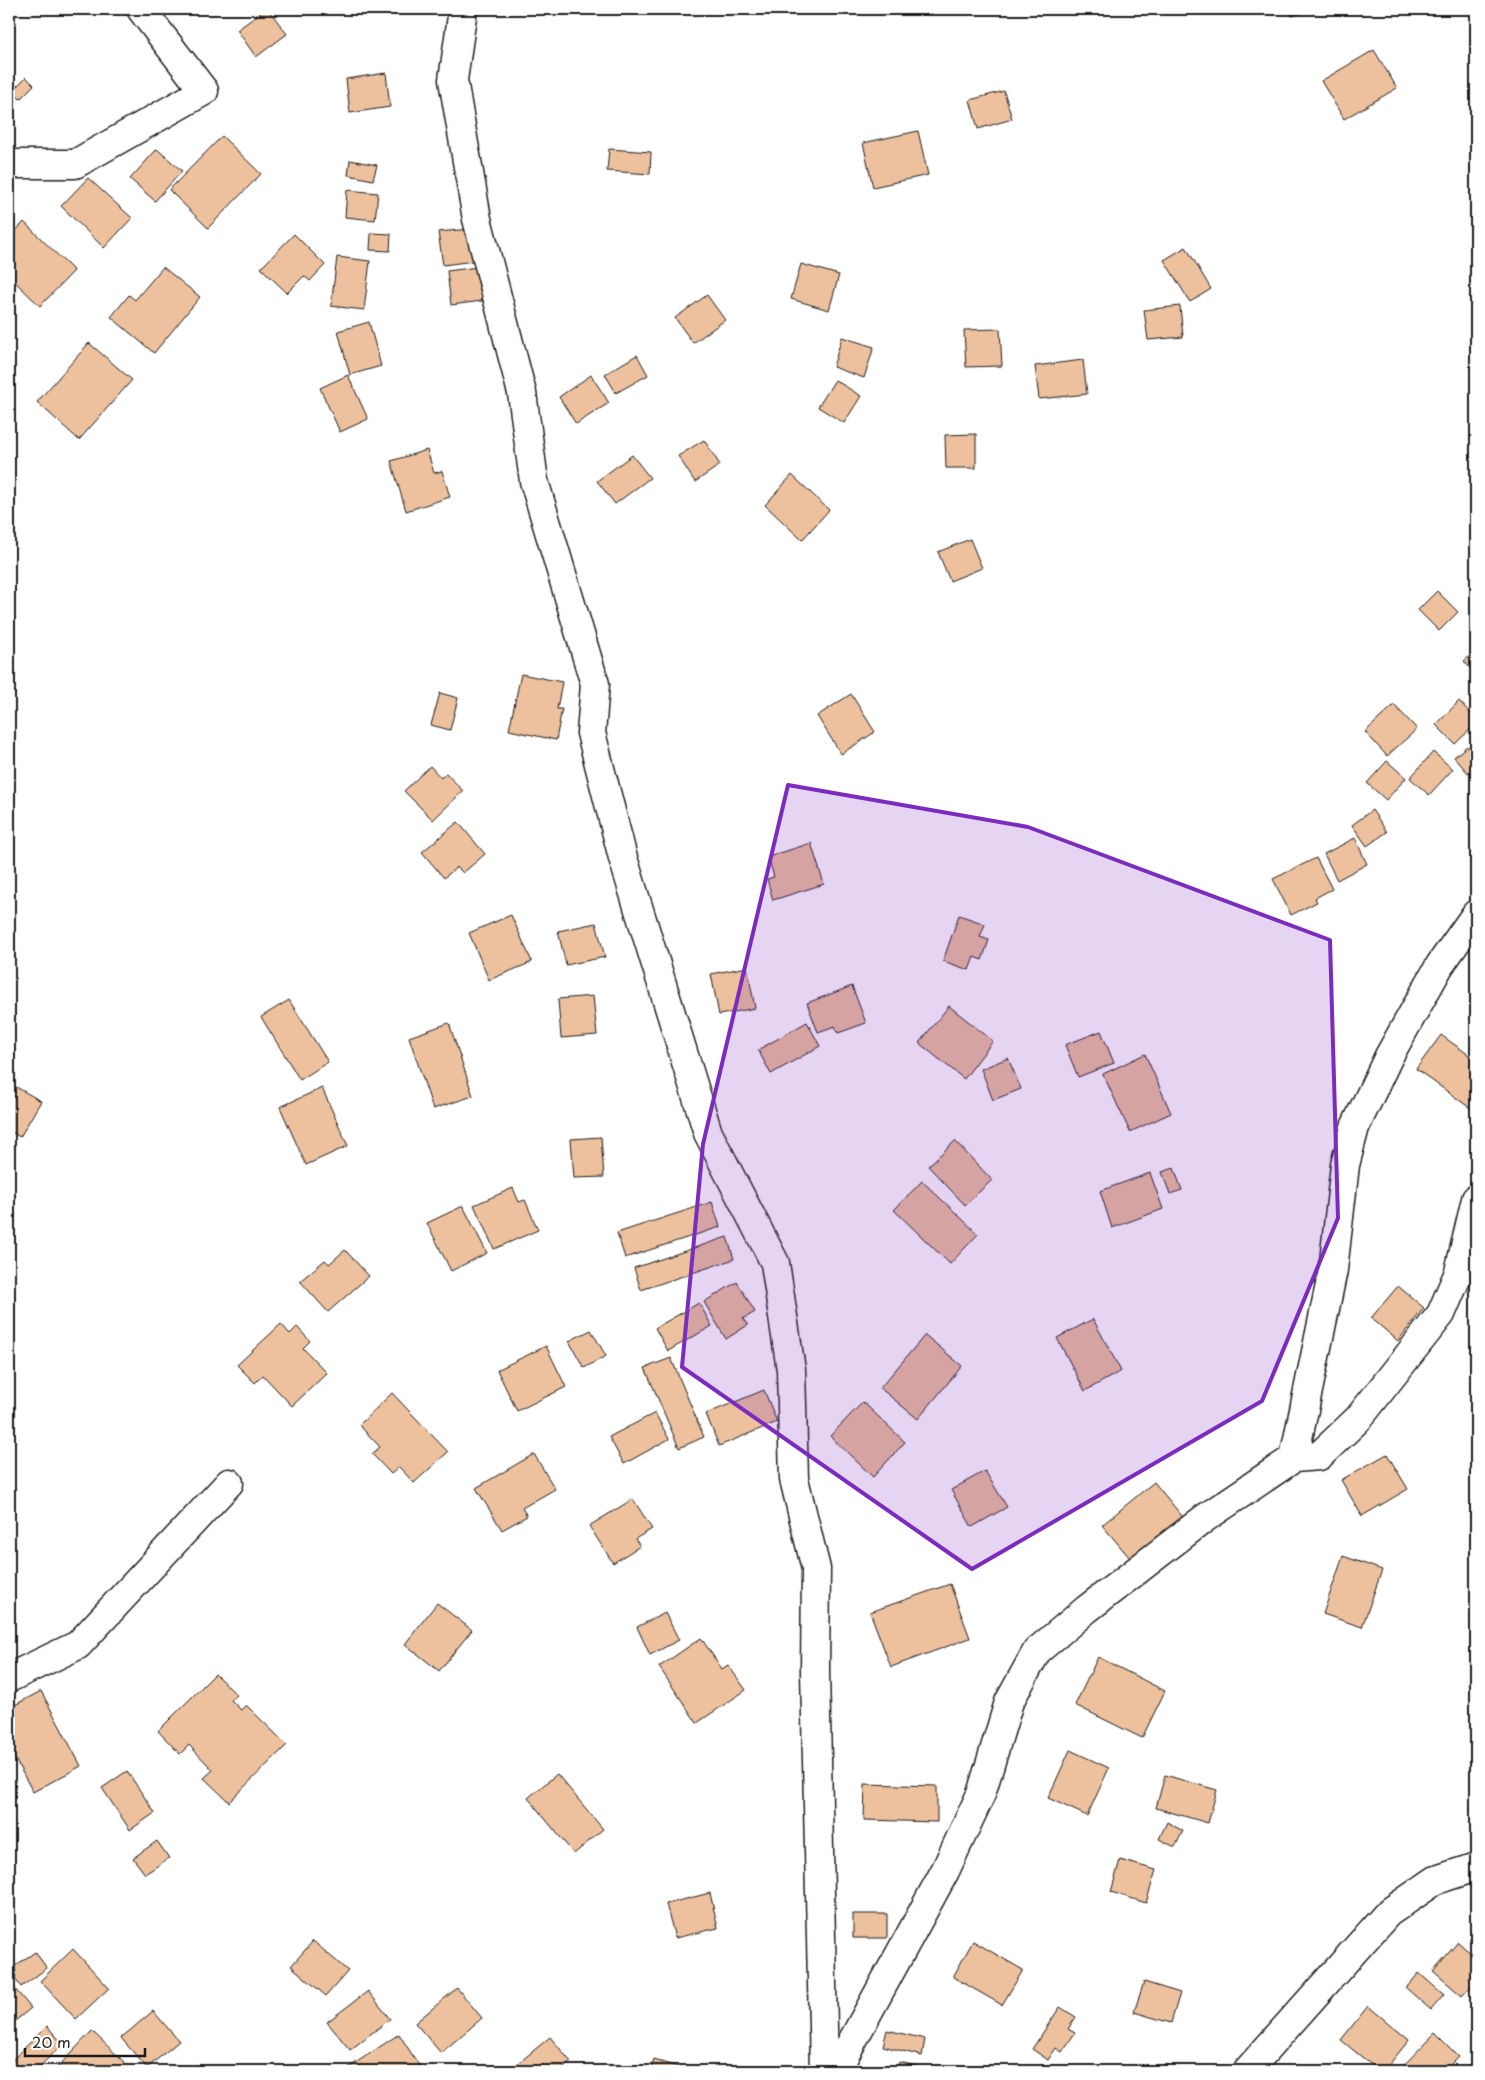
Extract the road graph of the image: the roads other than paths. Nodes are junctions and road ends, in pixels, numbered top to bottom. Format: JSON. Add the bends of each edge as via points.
{"nodes":[{"id":1,"x":141,"y":9,"type":"edge"},
{"id":2,"x":463,"y":9,"type":"edge"},
{"id":3,"x":9,"y":164,"type":"edge"},
{"id":4,"x":1476,"y":914,"type":"edge"},
{"id":5,"x":1476,"y":1198,"type":"edge"},
{"id":6,"x":1294,"y":1458,"type":"junction"},
{"id":7,"x":228,"y":1483,"type":"dead end"},
{"id":8,"x":9,"y":1678,"type":"edge"},
{"id":9,"x":1476,"y":1867,"type":"edge"},
{"id":10,"x":824,"y":2071,"type":"edge"},
{"id":11,"x":836,"y":2071,"type":"edge"},
{"id":12,"x":1247,"y":2071,"type":"edge"}],
"edges":[{"from":1,"to":3,"type":"street","via":[[204,91],[75,164]]},
{"from":2,"to":10,"type":"street","via":[[453,80],[476,210],[522,393],[534,481],[595,684],[593,742],[623,858],[708,1133],[774,1263],[791,1370],[794,1479],[816,1569],[815,1672]]},
{"from":4,"to":6,"type":"street","via":[[1435,974],[1388,1056],[1355,1127],[1345,1165],[1333,1270]]},
{"from":5,"to":6,"type":"street","via":[[1459,1272],[1441,1314],[1358,1419],[1318,1456]]},
{"from":6,"to":11,"type":"street","via":[[1205,1518],[1037,1651],[1009,1702],[981,1794],[945,1871]]},
{"from":7,"to":8,"type":"street","via":[[78,1645]]},
{"from":9,"to":12,"type":"street","via":[[1436,1880],[1388,1913]]}]}
